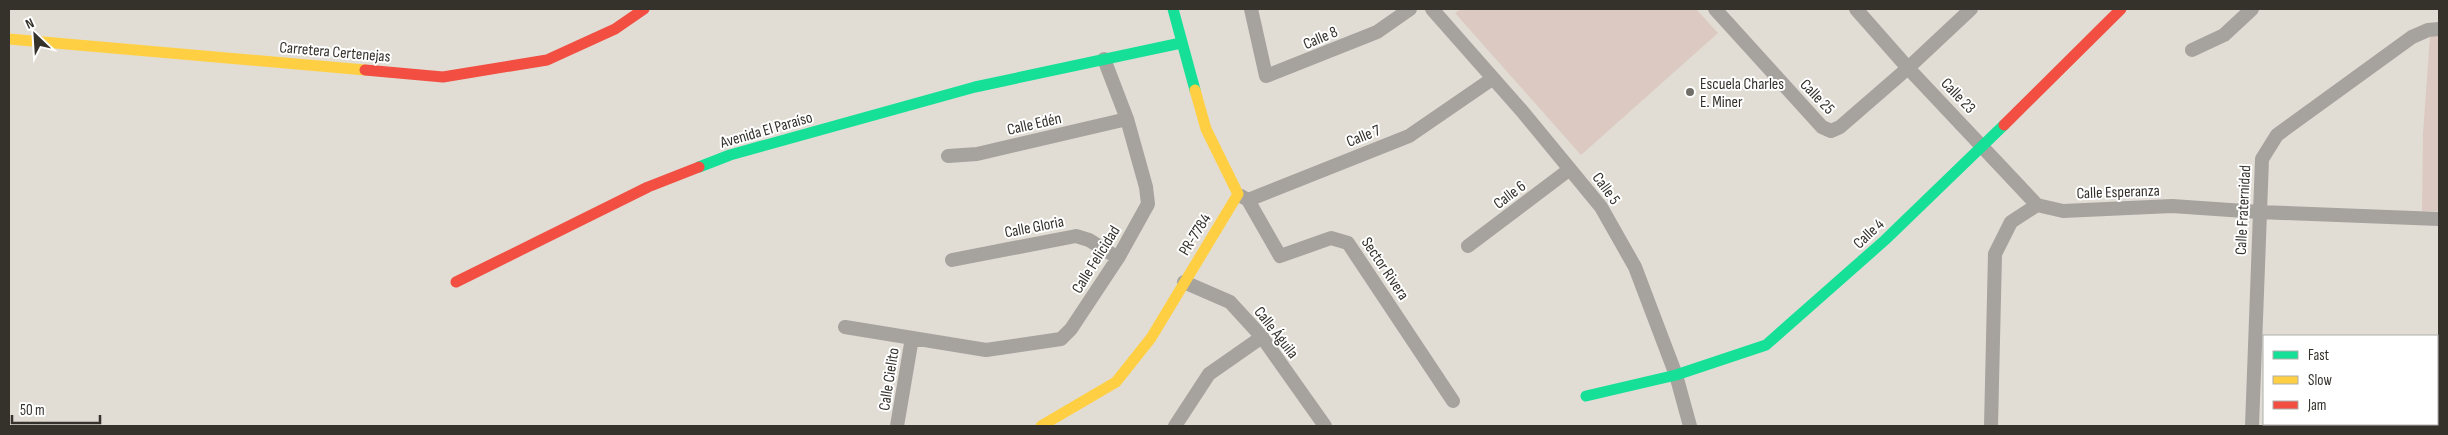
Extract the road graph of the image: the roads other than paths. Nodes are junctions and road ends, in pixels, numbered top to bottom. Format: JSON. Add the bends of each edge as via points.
{"nodes":[{"id":1,"x":644,"y":9,"type":"edge"},
{"id":2,"x":1173,"y":9,"type":"edge"},
{"id":3,"x":1251,"y":9,"type":"edge"},
{"id":4,"x":1410,"y":9,"type":"edge"},
{"id":5,"x":1432,"y":9,"type":"edge"},
{"id":6,"x":1715,"y":9,"type":"edge"},
{"id":7,"x":1856,"y":9,"type":"edge"},
{"id":8,"x":1971,"y":9,"type":"edge"},
{"id":9,"x":2121,"y":9,"type":"edge"},
{"id":10,"x":2252,"y":9,"type":"edge"},
{"id":11,"x":2439,"y":29,"type":"edge"},
{"id":12,"x":9,"y":39,"type":"edge"},
{"id":13,"x":1181,"y":43,"type":"junction"},
{"id":14,"x":2192,"y":50,"type":"dead end"},
{"id":15,"x":1104,"y":59,"type":"junction"},
{"id":16,"x":1908,"y":68,"type":"junction"},
{"id":17,"x":1492,"y":79,"type":"junction"},
{"id":18,"x":1128,"y":119,"type":"junction"},
{"id":19,"x":1984,"y":146,"type":"junction"},
{"id":20,"x":948,"y":156,"type":"dead end"},
{"id":21,"x":1570,"y":169,"type":"junction"},
{"id":22,"x":1243,"y":197,"type":"junction"},
{"id":23,"x":2037,"y":205,"type":"junction"},
{"id":24,"x":2259,"y":212,"type":"junction"},
{"id":25,"x":2439,"y":219,"type":"edge"},
{"id":26,"x":1468,"y":246,"type":"dead end"},
{"id":27,"x":1118,"y":258,"type":"junction"},
{"id":28,"x":952,"y":260,"type":"dead end"},
{"id":29,"x":456,"y":282,"type":"dead end"},
{"id":30,"x":1184,"y":282,"type":"junction"},
{"id":31,"x":845,"y":327,"type":"dead end"},
{"id":32,"x":1262,"y":337,"type":"junction"},
{"id":33,"x":912,"y":338,"type":"junction"},
{"id":34,"x":1676,"y":375,"type":"junction"},
{"id":35,"x":1586,"y":396,"type":"dead end"},
{"id":36,"x":1453,"y":401,"type":"dead end"},
{"id":37,"x":2258,"y":404,"type":"edge"},
{"id":38,"x":1320,"y":424,"type":"edge"},
{"id":39,"x":897,"y":426,"type":"edge"},
{"id":40,"x":1041,"y":426,"type":"edge"},
{"id":41,"x":1174,"y":426,"type":"edge"},
{"id":42,"x":1690,"y":426,"type":"edge"},
{"id":43,"x":1991,"y":426,"type":"edge"},
{"id":44,"x":2252,"y":426,"type":"edge"}],
"edges":[{"from":1,"to":12,"type":"street","name":"Carretera Certenejas","via":[[615,29],[547,60],[443,77]]},
{"from":2,"to":13,"type":"street"},
{"from":3,"to":4,"type":"street","name":"Calle 8","via":[[1266,76],[1377,32]]},
{"from":5,"to":17,"type":"street","name":"Calle 5"},
{"from":6,"to":16,"type":"street","name":"Calle 25","via":[[1822,127],[1831,131],[1840,127]]},
{"from":7,"to":16,"type":"street","name":"Calle 23"},
{"from":8,"to":16,"type":"street"},
{"from":9,"to":19,"type":"street","name":"Calle 4"},
{"from":10,"to":14,"type":"street","via":[[2224,35]]},
{"from":11,"to":24,"type":"street","name":"Calle Fraternidad","via":[[2412,37],[2277,135],[2262,159]]},
{"from":13,"to":15,"type":"street"},
{"from":13,"to":22,"type":"street","via":[[1206,129]]},
{"from":15,"to":18,"type":"street","name":"Calle Felicidad"},
{"from":15,"to":29,"type":"street","name":"Avenida El Paraíso","via":[[975,87],[730,155],[648,188]]},
{"from":16,"to":19,"type":"street","name":"Calle 23"},
{"from":17,"to":21,"type":"street","name":"Calle 5"},
{"from":17,"to":22,"type":"street","name":"Calle 7","via":[[1409,136]]},
{"from":18,"to":20,"type":"street","name":"Calle Edén","via":[[978,154]]},
{"from":18,"to":27,"type":"street","name":"Calle Felicidad","via":[[1148,204]]},
{"from":19,"to":23,"type":"street","name":"Calle 23"},
{"from":19,"to":34,"type":"street","name":"Calle 4","via":[[1873,251],[1766,345]]},
{"from":21,"to":26,"type":"street","name":"Calle 6"},
{"from":21,"to":34,"type":"street","name":"Calle 5","via":[[1601,207],[1635,267]]},
{"from":22,"to":30,"type":"street","name":"PR-7784","number":"PR-7784"},
{"from":22,"to":36,"type":"street","name":"Sector Rivera","via":[[1280,256],[1331,238],[1348,243]]},
{"from":23,"to":24,"type":"street","name":"Calle Esperanza","via":[[2063,210],[2172,206]]},
{"from":23,"to":43,"type":"street","via":[[2011,222],[1995,254]]},
{"from":24,"to":25,"type":"street","name":"Calle Esperanza"},
{"from":24,"to":37,"type":"street","name":"Calle Fraternidad"},
{"from":27,"to":28,"type":"street","name":"Calle Gloria","via":[[1076,236]]},
{"from":27,"to":33,"type":"street","name":"Calle Felicidad","via":[[1061,339],[986,350]]},
{"from":30,"to":32,"type":"street","name":"Calle Águila","via":[[1230,302]]},
{"from":30,"to":40,"type":"street","name":"PR-7784","number":"PR-7784","via":[[1151,338],[1116,382]]},
{"from":31,"to":33,"type":"street","name":"Calle Felicidad"},
{"from":32,"to":38,"type":"street","name":"Calle Águila"},
{"from":32,"to":41,"type":"street","via":[[1209,374]]},
{"from":33,"to":39,"type":"street","name":"Calle Cielito"},
{"from":34,"to":35,"type":"street","name":"Calle 4"},
{"from":34,"to":42,"type":"street","name":"Calle 5"},
{"from":37,"to":44,"type":"street","name":"Calle Fraternidad"}]}
